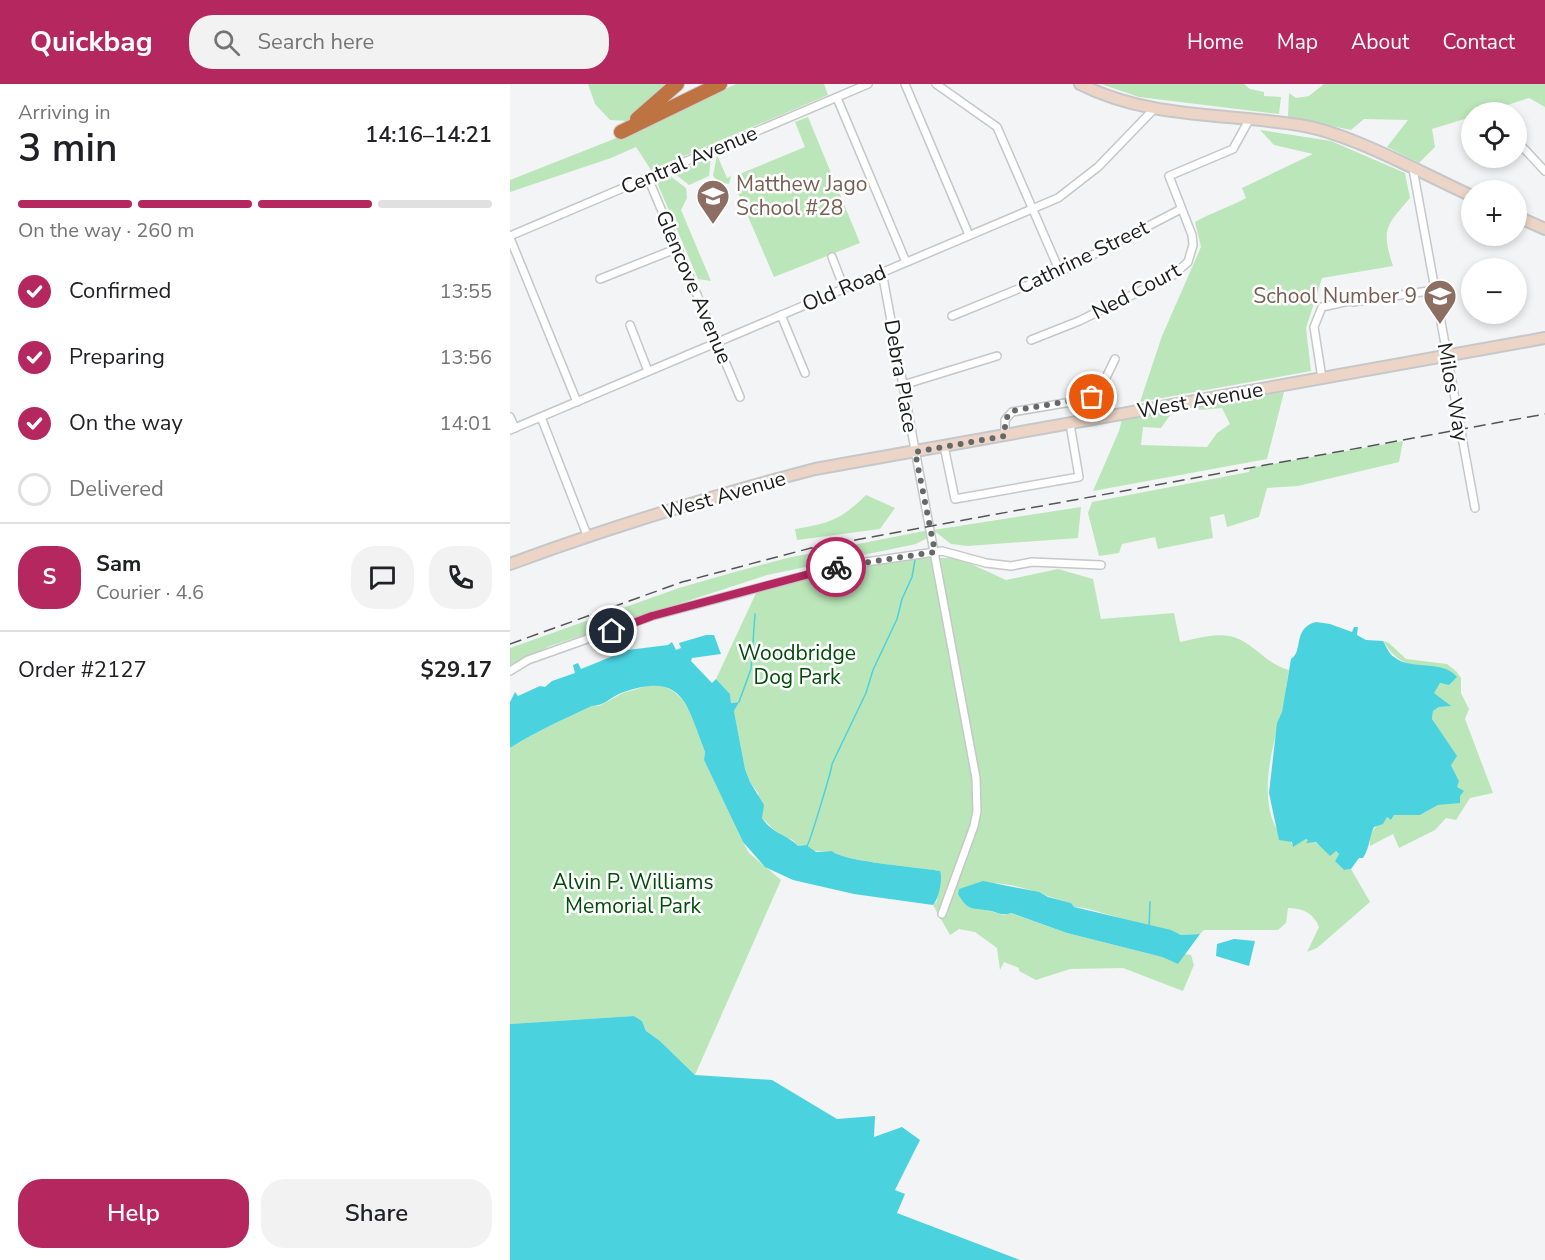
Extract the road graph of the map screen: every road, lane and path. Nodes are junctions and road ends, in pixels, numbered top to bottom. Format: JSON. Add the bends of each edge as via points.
{"nodes":[{"id":1,"x":677,"y":84,"type":"edge"},
{"id":2,"x":720,"y":84,"type":"edge"},
{"id":3,"x":868,"y":84,"type":"edge"},
{"id":4,"x":905,"y":84,"type":"edge"},
{"id":5,"x":936,"y":84,"type":"edge"},
{"id":6,"x":1080,"y":84,"type":"edge"},
{"id":7,"x":837,"y":98,"type":"junction"},
{"id":8,"x":1154,"y":109,"type":"junction"},
{"id":9,"x":1249,"y":120,"type":"junction"},
{"id":10,"x":1527,"y":152,"type":"edge"},
{"id":11,"x":1413,"y":170,"type":"junction"},
{"id":12,"x":1545,"y":171,"type":"edge"},
{"id":13,"x":648,"y":178,"type":"junction"},
{"id":14,"x":1461,"y":191,"type":"edge"},
{"id":15,"x":1033,"y":208,"type":"junction"},
{"id":16,"x":1181,"y":209,"type":"junction"},
{"id":17,"x":1527,"y":221,"type":"edge"},
{"id":18,"x":1545,"y":229,"type":"edge"},
{"id":19,"x":969,"y":235,"type":"junction"},
{"id":20,"x":510,"y":237,"type":"edge"},
{"id":21,"x":678,"y":248,"type":"junction"},
{"id":22,"x":832,"y":257,"type":"dead end"},
{"id":23,"x":906,"y":262,"type":"junction"},
{"id":24,"x":882,"y":272,"type":"junction"},
{"id":25,"x":1060,"y":272,"type":"junction"},
{"id":26,"x":600,"y":279,"type":"dead end"},
{"id":27,"x":844,"y":288,"type":"junction"},
{"id":28,"x":1435,"y":290,"type":"junction"},
{"id":29,"x":781,"y":315,"type":"junction"},
{"id":30,"x":952,"y":315,"type":"dead end"},
{"id":31,"x":630,"y":325,"type":"dead end"},
{"id":32,"x":1545,"y":338,"type":"edge"},
{"id":33,"x":1031,"y":340,"type":"dead end"},
{"id":34,"x":718,"y":343,"type":"junction"},
{"id":35,"x":997,"y":356,"type":"dead end"},
{"id":36,"x":1447,"y":356,"type":"junction"},
{"id":37,"x":1115,"y":359,"type":"dead end"},
{"id":38,"x":648,"y":372,"type":"junction"},
{"id":39,"x":805,"y":373,"type":"dead end"},
{"id":40,"x":1322,"y":378,"type":"junction"},
{"id":41,"x":903,"y":385,"type":"junction"},
{"id":42,"x":740,"y":397,"type":"dead end"},
{"id":43,"x":577,"y":402,"type":"junction"},
{"id":44,"x":510,"y":417,"type":"edge"},
{"id":45,"x":541,"y":417,"type":"junction"},
{"id":46,"x":1070,"y":424,"type":"junction"},
{"id":47,"x":512,"y":429,"type":"edge"},
{"id":48,"x":1005,"y":436,"type":"junction"},
{"id":49,"x":944,"y":446,"type":"junction"},
{"id":50,"x":915,"y":452,"type":"junction"},
{"id":51,"x":1475,"y":508,"type":"dead end"},
{"id":52,"x":587,"y":535,"type":"junction"},
{"id":53,"x":935,"y":552,"type":"junction"},
{"id":54,"x":510,"y":564,"type":"edge"},
{"id":55,"x":1101,"y":565,"type":"dead end"},
{"id":56,"x":510,"y":671,"type":"edge"},
{"id":57,"x":942,"y":914,"type":"dead end"}],
"edges":[{"from":1,"to":2,"type":"highway","via":[[621,132]]},
{"from":3,"to":7,"type":"street","name":"Central Avenue"},
{"from":4,"to":19,"type":"street"},
{"from":5,"to":15,"type":"street","via":[[997,127]]},
{"from":6,"to":8,"type":"street"},
{"from":7,"to":13,"type":"street","name":"Central Avenue"},
{"from":7,"to":23,"type":"street"},
{"from":8,"to":9,"type":"street"},
{"from":8,"to":15,"type":"street","name":"Old Road","via":[[1098,167],[1058,198]]},
{"from":9,"to":11,"type":"street","via":[[1300,125],[1334,134]]},
{"from":9,"to":16,"type":"street","via":[[1233,149],[1169,176]]},
{"from":10,"to":12,"type":"street"},
{"from":11,"to":14,"type":"street"},
{"from":11,"to":28,"type":"street","name":"Milos Way"},
{"from":13,"to":20,"type":"street","name":"Central Avenue"},
{"from":13,"to":21,"type":"street","name":"Glencove Avenue"},
{"from":15,"to":19,"type":"street","name":"Old Road"},
{"from":15,"to":25,"type":"street"},
{"from":16,"to":25,"type":"street","name":"Cathrine Street"},
{"from":16,"to":33,"type":"street","name":"Ned Court","via":[[1193,245],[1188,262],[1180,269],[1079,321]]},
{"from":17,"to":18,"type":"street"},
{"from":19,"to":23,"type":"street","name":"Old Road"},
{"from":20,"to":43,"type":"street"},
{"from":21,"to":26,"type":"street"},
{"from":21,"to":34,"type":"street","name":"Glencove Avenue"},
{"from":22,"to":27,"type":"street"},
{"from":23,"to":24,"type":"street","name":"Old Road"},
{"from":24,"to":27,"type":"street","name":"Old Road"},
{"from":24,"to":41,"type":"street","name":"Debra Place"},
{"from":25,"to":30,"type":"street","name":"Cathrine Street"},
{"from":27,"to":29,"type":"street","name":"Old Road"},
{"from":28,"to":36,"type":"street","name":"Milos Way"},
{"from":28,"to":40,"type":"street","via":[[1322,307],[1314,327]]},
{"from":29,"to":34,"type":"street","name":"Old Road"},
{"from":29,"to":39,"type":"street"},
{"from":31,"to":38,"type":"street"},
{"from":32,"to":36,"type":"street","name":"West Avenue"},
{"from":34,"to":38,"type":"street","name":"Old Road"},
{"from":34,"to":42,"type":"street","name":"Glencove Avenue"},
{"from":35,"to":41,"type":"street"},
{"from":36,"to":40,"type":"street","name":"West Avenue"},
{"from":36,"to":51,"type":"street","name":"Milos Way"},
{"from":37,"to":48,"type":"street","via":[[1096,395],[1012,411],[1005,420]]},
{"from":38,"to":43,"type":"street","name":"Old Road"},
{"from":40,"to":46,"type":"street","name":"West Avenue"},
{"from":41,"to":50,"type":"street","name":"Debra Place"},
{"from":43,"to":45,"type":"street","name":"Old Road"},
{"from":44,"to":47,"type":"street"},
{"from":45,"to":47,"type":"street","name":"Old Road"},
{"from":45,"to":52,"type":"street"},
{"from":46,"to":48,"type":"street","name":"West Avenue"},
{"from":46,"to":49,"type":"street","via":[[1078,477],[955,499]]},
{"from":48,"to":49,"type":"street","name":"West Avenue"},
{"from":49,"to":50,"type":"street","name":"West Avenue"},
{"from":50,"to":52,"type":"street","name":"West Avenue","via":[[725,492]]},
{"from":50,"to":53,"type":"street","name":"Debra Place"},
{"from":52,"to":54,"type":"street","name":"West Avenue"},
{"from":53,"to":55,"type":"street","via":[[1011,566],[1032,562]]},
{"from":53,"to":56,"type":"street","via":[[815,572],[652,616],[528,660]]},
{"from":53,"to":57,"type":"street","name":"Debra Place","via":[[976,778],[977,811]]}]}
